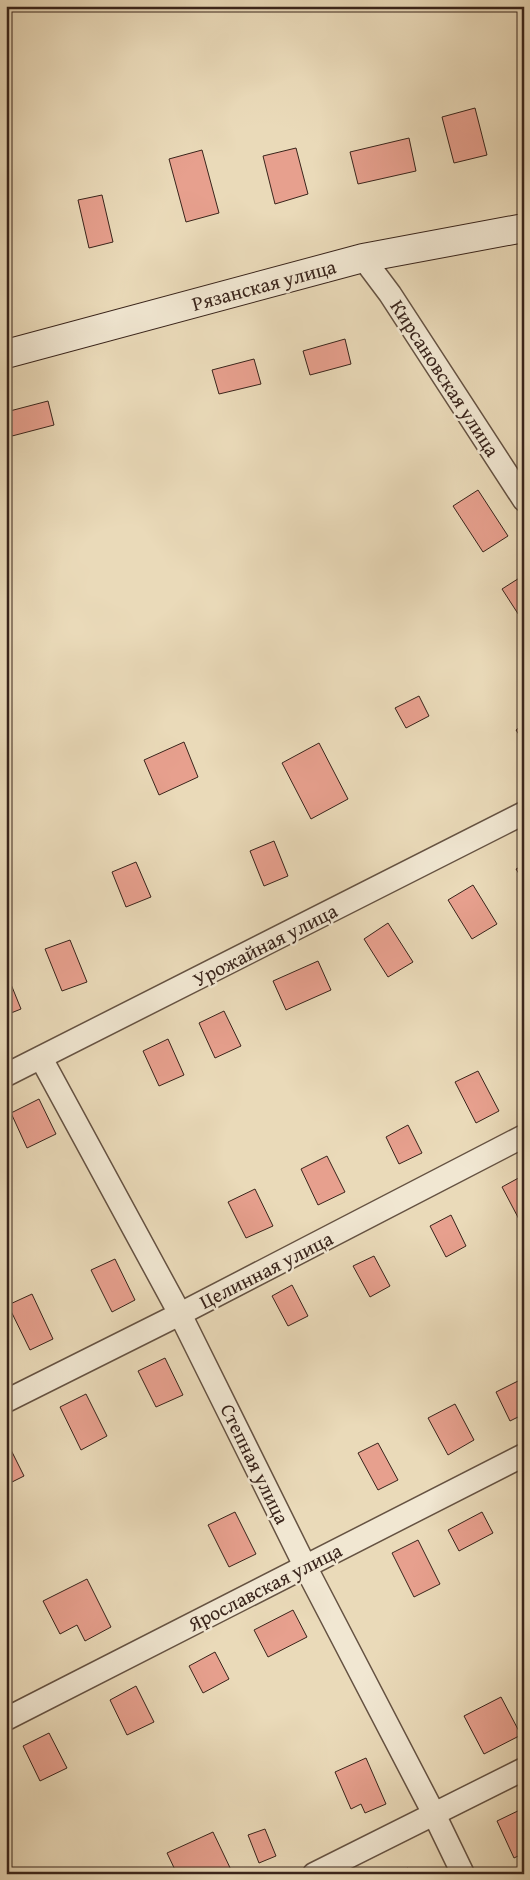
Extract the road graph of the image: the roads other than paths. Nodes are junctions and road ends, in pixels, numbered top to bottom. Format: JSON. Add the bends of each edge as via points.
{"nodes":[{"id":1,"x":524,"y":228,"type":"edge"},
{"id":2,"x":363,"y":258,"type":"junction"},
{"id":3,"x":6,"y":354,"type":"edge"},
{"id":4,"x":524,"y":500,"type":"edge"},
{"id":5,"x":524,"y":813,"type":"edge"},
{"id":6,"x":41,"y":1058,"type":"junction"},
{"id":7,"x":6,"y":1075,"type":"edge"},
{"id":8,"x":524,"y":1136,"type":"edge"},
{"id":9,"x":180,"y":1314,"type":"junction"},
{"id":10,"x":6,"y":1401,"type":"edge"},
{"id":11,"x":524,"y":1456,"type":"edge"},
{"id":12,"x":305,"y":1566,"type":"junction"},
{"id":13,"x":6,"y":1718,"type":"edge"},
{"id":14,"x":524,"y":1769,"type":"edge"},
{"id":15,"x":434,"y":1814,"type":"junction"},
{"id":16,"x":314,"y":1874,"type":"edge"},
{"id":17,"x":463,"y":1874,"type":"edge"}],
"edges":[{"from":1,"to":2,"type":"main road","name":"Рязанская улица"},
{"from":2,"to":3,"type":"main road","name":"Рязанская улица"},
{"from":2,"to":4,"type":"street","name":"Кирсановская улица","via":[[390,294]]},
{"from":5,"to":6,"type":"street","name":"Урожайная улица"},
{"from":6,"to":7,"type":"street","name":"Урожайная улица"},
{"from":6,"to":9,"type":"street","name":"Степная улица"},
{"from":8,"to":9,"type":"street","name":"Целинная улица"},
{"from":9,"to":10,"type":"street","name":"Целинная улица"},
{"from":9,"to":12,"type":"street","name":"Степная улица"},
{"from":11,"to":12,"type":"street","name":"Ярославская улица"},
{"from":12,"to":13,"type":"street","name":"Ярославская улица"},
{"from":12,"to":15,"type":"street","name":"Степная улица"},
{"from":14,"to":15,"type":"street"},
{"from":15,"to":16,"type":"street"},
{"from":15,"to":17,"type":"street","name":"Степная улица"}]}
